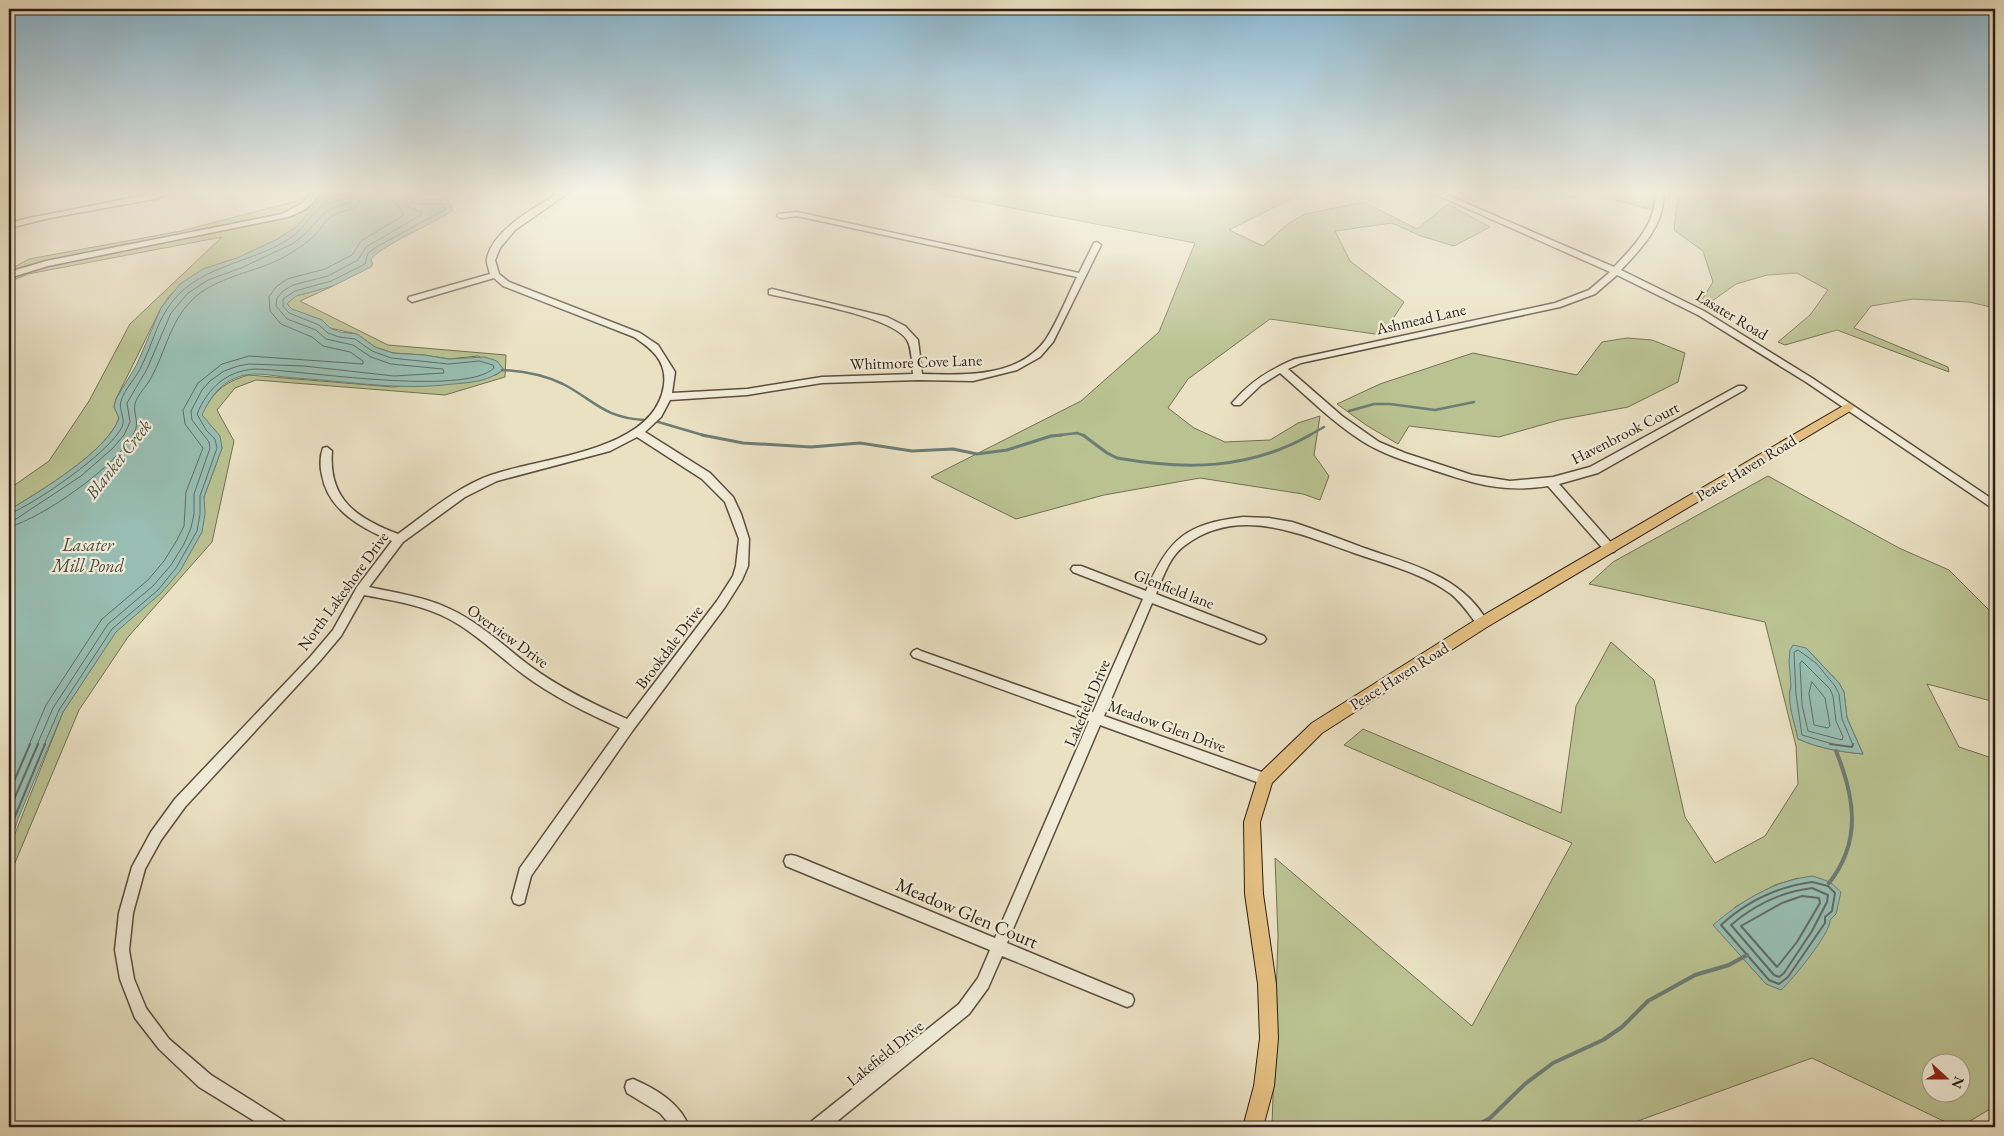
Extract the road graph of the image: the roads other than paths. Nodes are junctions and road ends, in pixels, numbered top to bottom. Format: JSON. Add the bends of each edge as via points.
{"nodes":[{"id":1,"x":145,"y":244,"type":"edge"},
{"id":2,"x":499,"y":244,"type":"edge"},
{"id":3,"x":935,"y":244,"type":"edge"},
{"id":4,"x":1555,"y":244,"type":"edge"},
{"id":5,"x":1637,"y":244,"type":"edge"},
{"id":6,"x":1097,"y":245,"type":"dead end"},
{"id":7,"x":1616,"y":270,"type":"junction"},
{"id":8,"x":9,"y":275,"type":"edge"},
{"id":9,"x":495,"y":275,"type":"junction"},
{"id":10,"x":1082,"y":276,"type":"junction"},
{"id":11,"x":772,"y":292,"type":"dead end"},
{"id":12,"x":412,"y":299,"type":"dead end"},
{"id":13,"x":1281,"y":368,"type":"junction"},
{"id":14,"x":918,"y":377,"type":"junction"},
{"id":15,"x":1741,"y":388,"type":"dead end"},
{"id":16,"x":667,"y":397,"type":"junction"},
{"id":17,"x":1236,"y":403,"type":"dead end"},
{"id":18,"x":1848,"y":407,"type":"junction"},
{"id":19,"x":638,"y":433,"type":"junction"},
{"id":20,"x":326,"y":451,"type":"dead end"},
{"id":21,"x":1550,"y":481,"type":"junction"},
{"id":22,"x":1995,"y":506,"type":"edge"},
{"id":23,"x":399,"y":539,"type":"junction"},
{"id":24,"x":1610,"y":549,"type":"junction"},
{"id":25,"x":1077,"y":569,"type":"dead end"},
{"id":26,"x":361,"y":590,"type":"junction"},
{"id":27,"x":1149,"y":597,"type":"junction"},
{"id":28,"x":1482,"y":623,"type":"junction"},
{"id":29,"x":1260,"y":639,"type":"dead end"},
{"id":30,"x":917,"y":654,"type":"dead end"},
{"id":31,"x":1098,"y":719,"type":"junction"},
{"id":32,"x":630,"y":726,"type":"junction"},
{"id":33,"x":1265,"y":779,"type":"junction"},
{"id":34,"x":791,"y":861,"type":"dead end"},
{"id":35,"x":519,"y":898,"type":"dead end"},
{"id":36,"x":999,"y":948,"type":"junction"},
{"id":37,"x":1127,"y":1000,"type":"dead end"},
{"id":38,"x":633,"y":1087,"type":"dead end"},
{"id":39,"x":278,"y":1127,"type":"edge"},
{"id":40,"x":681,"y":1127,"type":"edge"},
{"id":41,"x":818,"y":1127,"type":"edge"},
{"id":42,"x":1253,"y":1127,"type":"edge"}],
"edges":[{"from":1,"to":8,"type":"street","via":[[46,264]]},
{"from":2,"to":9,"type":"street","via":[[491,260]]},
{"from":3,"to":10,"type":"street"},
{"from":4,"to":7,"type":"street","name":"Lasater Road"},
{"from":5,"to":7,"type":"street","name":"Ashmead Lane"},
{"from":6,"to":10,"type":"street","name":"Whitmore Cove Lane"},
{"from":7,"to":13,"type":"street","name":"Ashmead Lane","via":[[1596,289],[1557,305]]},
{"from":7,"to":18,"type":"street","name":"Lasater Road","via":[[1722,325]]},
{"from":9,"to":12,"type":"street"},
{"from":9,"to":16,"type":"street","name":"North Lakeshore Drive","via":[[506,284],[637,335],[655,347],[670,372]]},
{"from":10,"to":14,"type":"street","name":"Whitmore Cove Lane","via":[[1050,340],[1026,362],[985,376]]},
{"from":11,"to":14,"type":"street","via":[[884,319],[902,328],[913,340]]},
{"from":13,"to":17,"type":"street","name":"Ashmead Lane","via":[[1263,377]]},
{"from":13,"to":21,"type":"street","name":"Havenbrook Court","via":[[1359,434],[1400,456],[1483,482],[1531,484]]},
{"from":14,"to":16,"type":"street","name":"Whitmore Cove Lane","via":[[822,380],[748,392]]},
{"from":15,"to":21,"type":"street","name":"Havenbrook Court","via":[[1594,470]]},
{"from":16,"to":19,"type":"street","name":"North Lakeshore Drive","via":[[657,415]]},
{"from":18,"to":22,"type":"street","name":"Lasater Road"},
{"from":18,"to":24,"type":"main road","name":"Peace Haven Road"},
{"from":19,"to":23,"type":"street","name":"North Lakeshore Drive","via":[[590,453],[486,482],[461,494]]},
{"from":19,"to":32,"type":"street","name":"Brookdale Drive","via":[[690,464],[718,487],[736,514],[744,539],[744,552],[738,577],[721,604]]},
{"from":20,"to":23,"type":"street","via":[[325,474],[338,500],[357,519]]},
{"from":21,"to":24,"type":"street"},
{"from":23,"to":26,"type":"street","name":"North Lakeshore Drive"},
{"from":24,"to":28,"type":"main road","name":"Peace Haven Road"},
{"from":25,"to":27,"type":"street","name":"Glenfield lane"},
{"from":26,"to":32,"type":"street","name":"Overview Drive","via":[[414,601],[452,615],[563,694]]},
{"from":26,"to":39,"type":"street","name":"North Lakeshore Drive","via":[[337,633],[315,659],[180,803],[139,867],[126,913],[122,950],[127,979],[140,1013],[164,1044],[205,1081]]},
{"from":27,"to":28,"type":"street","name":"Lakefield Drive","via":[[1168,556],[1180,544],[1206,529],[1233,522],[1259,521],[1283,524],[1316,535],[1429,578],[1456,592]]},
{"from":27,"to":29,"type":"street","name":"Glenfield lane"},
{"from":27,"to":31,"type":"street","name":"Lakefield Drive"},
{"from":28,"to":33,"type":"main road","name":"Peace Haven Road","via":[[1317,728]]},
{"from":30,"to":31,"type":"street","name":"Meadow Glen Drive"},
{"from":31,"to":33,"type":"street","name":"Meadow Glen Drive"},
{"from":31,"to":36,"type":"street","name":"Lakefield Drive"},
{"from":32,"to":35,"type":"street","name":"Brookdale Drive","via":[[525,874]]},
{"from":33,"to":42,"type":"main road","name":"Peace Haven Road","via":[[1252,822],[1254,894],[1267,984],[1270,1038],[1264,1086]]},
{"from":34,"to":36,"type":"street","name":"Meadow Glen Court"},
{"from":36,"to":37,"type":"street","name":"Meadow Glen Court"},
{"from":36,"to":41,"type":"street","name":"Lakefield Drive","via":[[983,983],[964,1009]]},
{"from":38,"to":40,"type":"street","via":[[673,1113]]}]}
